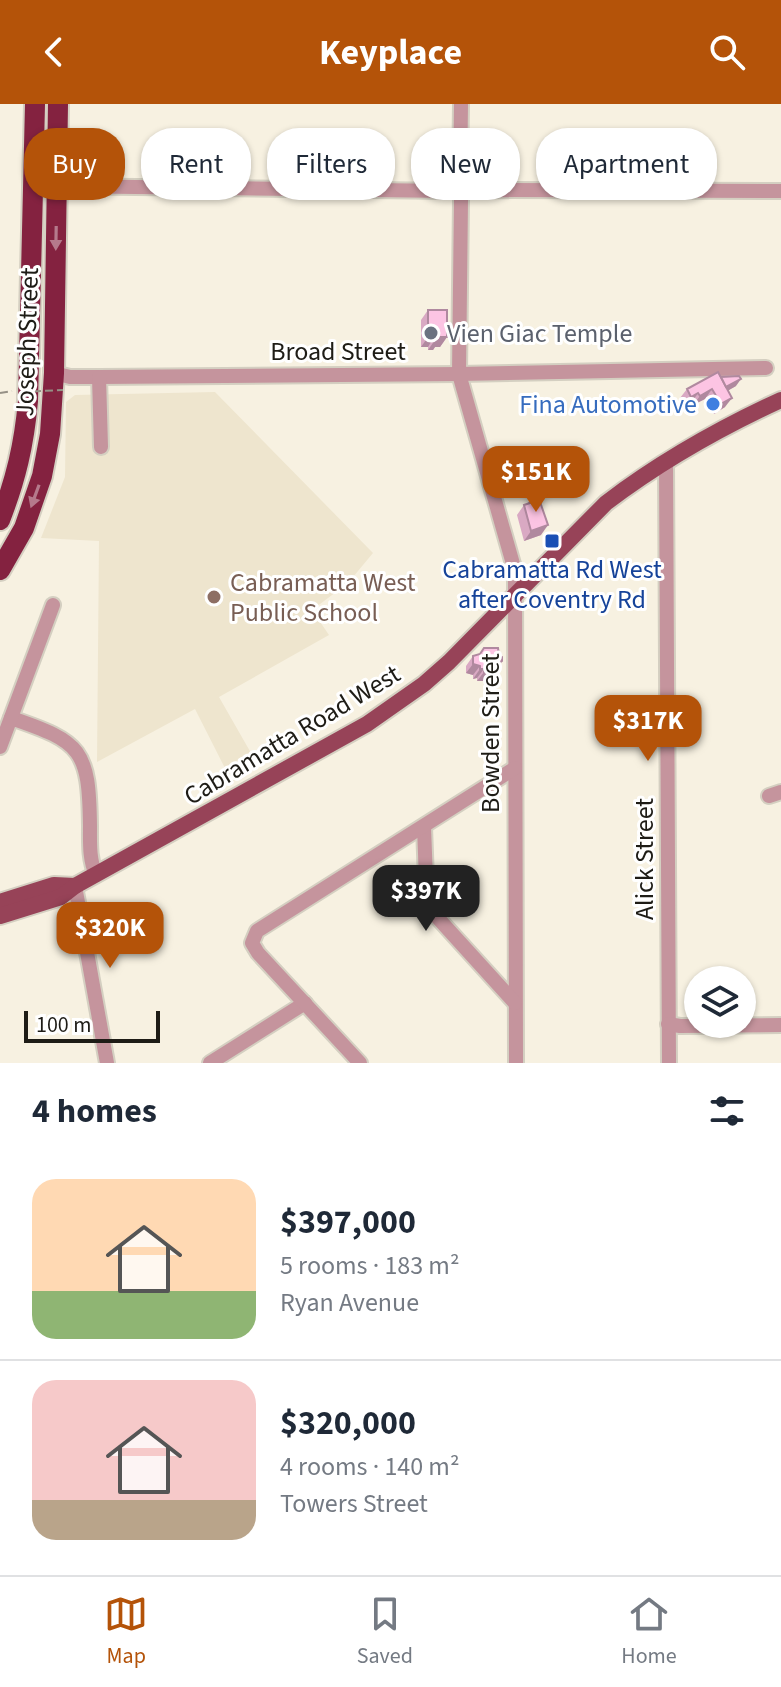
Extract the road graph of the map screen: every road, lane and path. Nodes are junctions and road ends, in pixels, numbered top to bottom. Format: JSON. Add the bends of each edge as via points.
{"nodes":[{"id":1,"x":35,"y":104,"type":"edge"},
{"id":2,"x":58,"y":104,"type":"edge"},
{"id":3,"x":461,"y":104,"type":"edge"},
{"id":4,"x":57,"y":128,"type":"edge"},
{"id":5,"x":461,"y":128,"type":"edge"},
{"id":6,"x":125,"y":187,"type":"edge"},
{"id":7,"x":411,"y":190,"type":"edge"},
{"id":8,"x":781,"y":191,"type":"edge"},
{"id":9,"x":520,"y":193,"type":"edge"},
{"id":10,"x":56,"y":200,"type":"edge"},
{"id":11,"x":460,"y":200,"type":"edge"},
{"id":12,"x":766,"y":368,"type":"dead end"},
{"id":13,"x":459,"y":374,"type":"junction"},
{"id":14,"x":97,"y":377,"type":"junction"},
{"id":15,"x":58,"y":382,"type":"junction"},
{"id":16,"x":21,"y":392,"type":"dead end"},
{"id":17,"x":781,"y":400,"type":"edge"},
{"id":18,"x":101,"y":447,"type":"dead end"},
{"id":19,"x":666,"y":462,"type":"junction"},
{"id":20,"x":0,"y":520,"type":"edge"},
{"id":21,"x":0,"y":570,"type":"edge"},
{"id":22,"x":514,"y":594,"type":"junction"},
{"id":23,"x":53,"y":605,"type":"dead end"},
{"id":24,"x":11,"y":718,"type":"junction"},
{"id":25,"x":0,"y":747,"type":"edge"},
{"id":26,"x":515,"y":768,"type":"junction"},
{"id":27,"x":424,"y":827,"type":"junction"},
{"id":28,"x":96,"y":875,"type":"junction"},
{"id":29,"x":75,"y":886,"type":"junction"},
{"id":30,"x":0,"y":902,"type":"edge"},
{"id":31,"x":0,"y":916,"type":"edge"},
{"id":32,"x":305,"y":1003,"type":"junction"},
{"id":33,"x":515,"y":1003,"type":"junction"},
{"id":34,"x":668,"y":1024,"type":"junction"},
{"id":35,"x":781,"y":1025,"type":"edge"},
{"id":36,"x":107,"y":1063,"type":"edge"},
{"id":37,"x":210,"y":1063,"type":"edge"},
{"id":38,"x":360,"y":1063,"type":"edge"},
{"id":39,"x":516,"y":1063,"type":"edge"},
{"id":40,"x":669,"y":1063,"type":"edge"}],
"edges":[{"from":1,"to":20,"type":"highway","name":"Joseph Street","via":[[28,401],[24,446]]},
{"from":2,"to":4,"type":"highway","name":"Joseph Street"},
{"from":3,"to":5,"type":"street","name":"Bowden Street"},
{"from":6,"to":7,"type":"street"},
{"from":8,"to":9,"type":"street"},
{"from":10,"to":15,"type":"highway","name":"Joseph Street","one_way":true},
{"from":11,"to":13,"type":"street","name":"Bowden Street"},
{"from":12,"to":13,"type":"street","name":"Broad Street"},
{"from":13,"to":14,"type":"street","name":"Broad Street"},
{"from":13,"to":22,"type":"street","name":"Bowden Street","via":[[515,571]]},
{"from":14,"to":15,"type":"street","name":"Broad Street"},
{"from":14,"to":18,"type":"street"},
{"from":15,"to":16,"type":"path","bridge":true},
{"from":15,"to":21,"type":"highway","name":"Joseph Street","one_way":true,"via":[[42,476],[24,528]]},
{"from":17,"to":19,"type":"main road","name":"Cabramatta Road West"},
{"from":19,"to":22,"type":"main road","name":"Cabramatta Road West","via":[[606,503]]},
{"from":19,"to":34,"type":"street","name":"Alick Street"},
{"from":22,"to":26,"type":"street","name":"Bowden Street"},
{"from":22,"to":28,"type":"main road","name":"Cabramatta Road West","via":[[449,662],[367,724]]},
{"from":23,"to":24,"type":"street"},
{"from":24,"to":25,"type":"street"},
{"from":24,"to":28,"type":"street","via":[[65,741],[84,762],[90,862]]},
{"from":26,"to":27,"type":"street"},
{"from":26,"to":33,"type":"street","name":"Bowden Street"},
{"from":27,"to":32,"type":"street","via":[[257,931],[252,943],[258,953]]},
{"from":27,"to":33,"type":"street","via":[[427,906]]},
{"from":28,"to":29,"type":"main road","name":"Cabramatta Road West"},
{"from":29,"to":30,"type":"main road","name":"Cabramatta Road West","via":[[54,885]]},
{"from":29,"to":31,"type":"main road","name":"Cabramatta Road West","via":[[61,897]]},
{"from":29,"to":36,"type":"street"},
{"from":32,"to":37,"type":"street"},
{"from":32,"to":38,"type":"street"},
{"from":33,"to":39,"type":"street","name":"Bowden Street"},
{"from":34,"to":35,"type":"street"},
{"from":34,"to":40,"type":"street","name":"Alick Street"}]}
